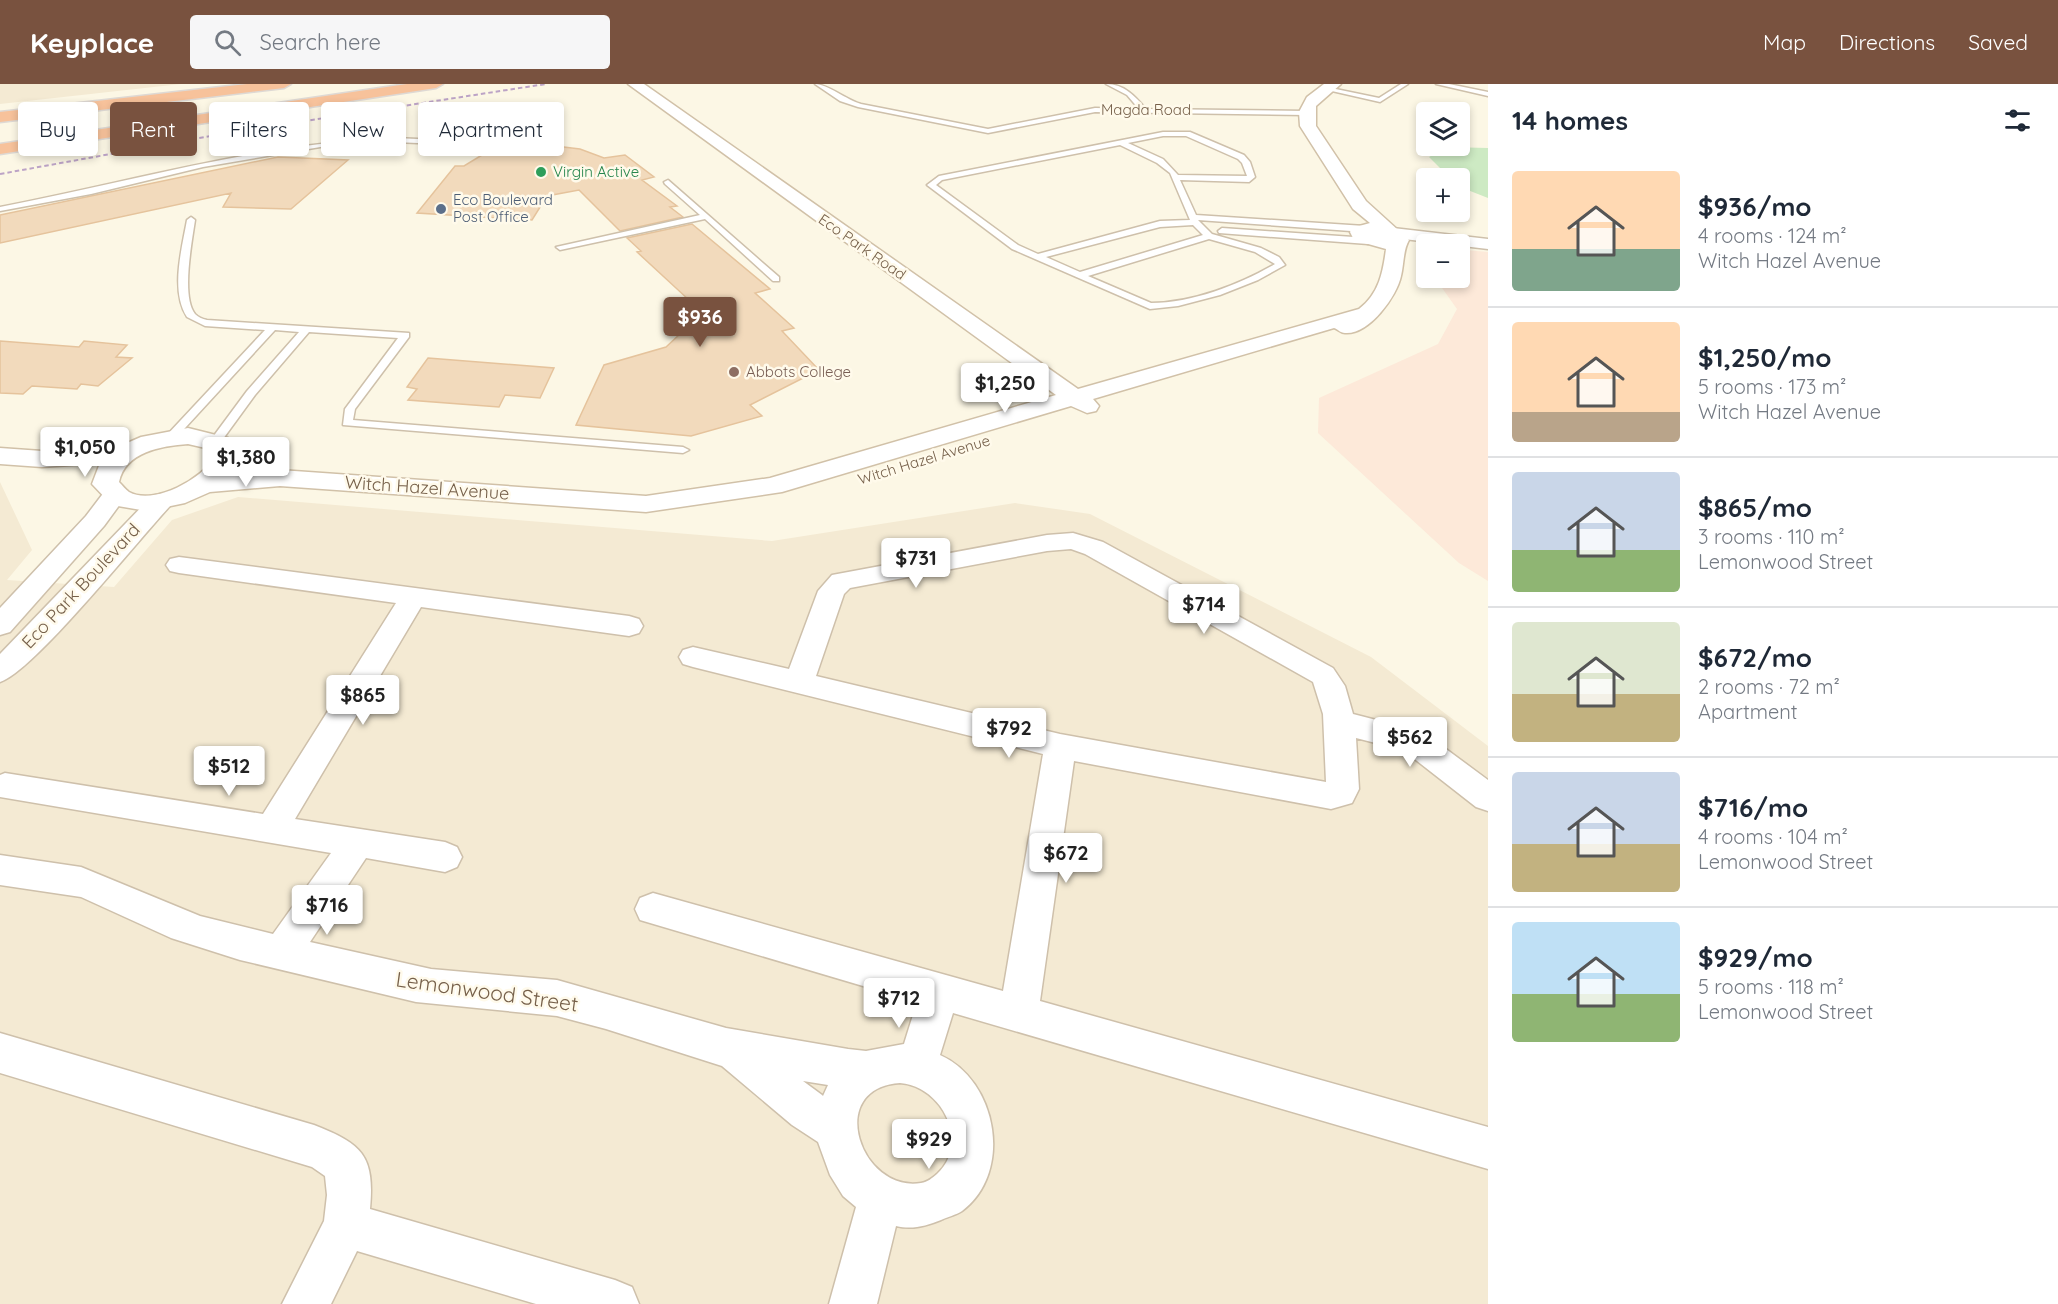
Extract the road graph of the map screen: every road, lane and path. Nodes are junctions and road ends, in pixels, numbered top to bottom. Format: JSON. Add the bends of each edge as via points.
{"nodes":[{"id":1,"x":284,"y":84,"type":"edge"},
{"id":2,"x":406,"y":84,"type":"edge"},
{"id":3,"x":436,"y":84,"type":"edge"},
{"id":4,"x":635,"y":84,"type":"edge"},
{"id":5,"x":818,"y":84,"type":"edge"},
{"id":6,"x":1109,"y":84,"type":"edge"},
{"id":7,"x":1405,"y":84,"type":"edge"},
{"id":8,"x":1439,"y":84,"type":"edge"},
{"id":9,"x":1479,"y":84,"type":"edge"},
{"id":10,"x":1488,"y":86,"type":"edge"},
{"id":11,"x":303,"y":87,"type":"dead end"},
{"id":12,"x":1330,"y":87,"type":"edge"},
{"id":13,"x":1488,"y":94,"type":"edge"},
{"id":14,"x":1143,"y":109,"type":"junction"},
{"id":15,"x":1306,"y":113,"type":"junction"},
{"id":16,"x":0,"y":117,"type":"edge"},
{"id":17,"x":0,"y":129,"type":"edge"},
{"id":18,"x":418,"y":141,"type":"edge"},
{"id":19,"x":1118,"y":141,"type":"junction"},
{"id":20,"x":0,"y":142,"type":"edge"},
{"id":21,"x":0,"y":149,"type":"edge"},
{"id":22,"x":1176,"y":177,"type":"junction"},
{"id":23,"x":668,"y":182,"type":"dead end"},
{"id":24,"x":1359,"y":205,"type":"junction"},
{"id":25,"x":0,"y":209,"type":"edge"},
{"id":26,"x":704,"y":217,"type":"junction"},
{"id":27,"x":1194,"y":219,"type":"junction"},
{"id":28,"x":191,"y":220,"type":"dead end"},
{"id":29,"x":1206,"y":233,"type":"junction"},
{"id":30,"x":1367,"y":235,"type":"junction"},
{"id":31,"x":1394,"y":238,"type":"junction"},
{"id":32,"x":1479,"y":244,"type":"edge"},
{"id":33,"x":560,"y":247,"type":"dead end"},
{"id":34,"x":1037,"y":257,"type":"junction"},
{"id":35,"x":1394,"y":267,"type":"junction"},
{"id":36,"x":1081,"y":275,"type":"junction"},
{"id":37,"x":776,"y":279,"type":"dead end"},
{"id":38,"x":272,"y":328,"type":"junction"},
{"id":39,"x":306,"y":330,"type":"junction"},
{"id":40,"x":1083,"y":403,"type":"junction"},
{"id":41,"x":170,"y":438,"type":"junction"},
{"id":42,"x":222,"y":449,"type":"junction"},
{"id":43,"x":683,"y":450,"type":"dead end"},
{"id":44,"x":125,"y":454,"type":"junction"},
{"id":45,"x":0,"y":456,"type":"edge"},
{"id":46,"x":42,"y":459,"type":"junction"},
{"id":47,"x":280,"y":478,"type":"junction"},
{"id":48,"x":208,"y":484,"type":"junction"},
{"id":49,"x":109,"y":487,"type":"junction"},
{"id":50,"x":161,"y":501,"type":"junction"},
{"id":51,"x":178,"y":565,"type":"dead end"},
{"id":52,"x":414,"y":596,"type":"junction"},
{"id":53,"x":0,"y":625,"type":"edge"},
{"id":54,"x":629,"y":626,"type":"dead end"},
{"id":55,"x":693,"y":657,"type":"dead end"},
{"id":56,"x":0,"y":671,"type":"edge"},
{"id":57,"x":799,"y":681,"type":"junction"},
{"id":58,"x":1339,"y":722,"type":"junction"},
{"id":59,"x":1060,"y":746,"type":"junction"},
{"id":60,"x":5,"y":786,"type":"dead end"},
{"id":61,"x":1488,"y":798,"type":"edge"},
{"id":62,"x":271,"y":830,"type":"junction"},
{"id":63,"x":357,"y":843,"type":"junction"},
{"id":64,"x":445,"y":857,"type":"dead end"},
{"id":65,"x":0,"y":870,"type":"edge"},
{"id":66,"x":653,"y":909,"type":"dead end"},
{"id":67,"x":282,"y":952,"type":"junction"},
{"id":68,"x":940,"y":992,"type":"junction"},
{"id":69,"x":1019,"y":1014,"type":"junction"},
{"id":70,"x":733,"y":1049,"type":"junction"},
{"id":71,"x":0,"y":1053,"type":"edge"},
{"id":72,"x":917,"y":1066,"type":"junction"},
{"id":73,"x":866,"y":1071,"type":"junction"},
{"id":74,"x":835,"y":1129,"type":"junction"},
{"id":75,"x":1488,"y":1148,"type":"edge"},
{"id":76,"x":881,"y":1197,"type":"junction"},
{"id":77,"x":346,"y":1225,"type":"junction"},
{"id":78,"x":306,"y":1304,"type":"edge"},
{"id":79,"x":615,"y":1304,"type":"edge"},
{"id":80,"x":853,"y":1304,"type":"edge"}],
"edges":[{"from":1,"to":16,"type":"highway"},
{"from":2,"to":20,"type":"highway"},
{"from":3,"to":21,"type":"highway"},
{"from":4,"to":40,"type":"street","name":"Eco Park Road"},
{"from":5,"to":14,"type":"lane","name":"Magda Road","via":[[842,100],[860,106],[988,131],[1083,111]]},
{"from":6,"to":14,"type":"lane","via":[[1129,94]]},
{"from":7,"to":12,"type":"lane","via":[[1380,100]]},
{"from":8,"to":13,"type":"lane"},
{"from":9,"to":10,"type":"lane"},
{"from":11,"to":17,"type":"highway"},
{"from":12,"to":15,"type":"street","via":[[1310,103]]},
{"from":14,"to":15,"type":"lane","name":"Magda Road"},
{"from":15,"to":24,"type":"street","via":[[1311,134]]},
{"from":18,"to":25,"type":"lane","via":[[338,142],[203,165]]},
{"from":19,"to":22,"type":"lane","via":[[1160,161]]},
{"from":19,"to":22,"type":"lane","via":[[1187,134],[1244,160],[1251,177]]},
{"from":19,"to":34,"type":"lane","via":[[939,178],[930,185],[1015,247]]},
{"from":22,"to":27,"type":"lane"},
{"from":23,"to":26,"type":"lane"},
{"from":24,"to":30,"type":"street"},
{"from":24,"to":31,"type":"street"},
{"from":26,"to":33,"type":"lane"},
{"from":26,"to":37,"type":"lane"},
{"from":27,"to":29,"type":"lane"},
{"from":27,"to":30,"type":"lane"},
{"from":27,"to":34,"type":"lane","via":[[1160,224]]},
{"from":28,"to":38,"type":"lane","via":[[184,291],[191,317],[205,323]]},
{"from":29,"to":30,"type":"lane"},
{"from":29,"to":36,"type":"lane"},
{"from":29,"to":36,"type":"lane","via":[[1275,258],[1281,265],[1200,298],[1165,306],[1146,305]]},
{"from":30,"to":31,"type":"street"},
{"from":30,"to":35,"type":"street"},
{"from":31,"to":32,"type":"street"},
{"from":31,"to":35,"type":"street","name":"Witch Hazel Avenue"},
{"from":34,"to":36,"type":"lane"},
{"from":35,"to":40,"type":"street","name":"Witch Hazel Avenue","via":[[1388,291],[1377,305],[1347,327],[1318,339]]},
{"from":38,"to":39,"type":"lane"},
{"from":38,"to":41,"type":"lane"},
{"from":39,"to":42,"type":"lane","via":[[251,393]]},
{"from":39,"to":43,"type":"lane","via":[[405,335],[350,409],[345,420],[351,424]]},
{"from":40,"to":47,"type":"street","name":"Witch Hazel Avenue","via":[[835,487],[781,499],[683,508]]},
{"from":41,"to":42,"type":"street","name":"Witch Hazel Avenue","via":[[188,436]]},
{"from":41,"to":44,"type":"street","name":"Witch Hazel Avenue"},
{"from":42,"to":47,"type":"street","name":"Witch Hazel Avenue"},
{"from":42,"to":48,"type":"street","via":[[226,466]]},
{"from":44,"to":46,"type":"street"},
{"from":44,"to":49,"type":"street","via":[[115,462]]},
{"from":45,"to":46,"type":"street"},
{"from":46,"to":49,"type":"street"},
{"from":47,"to":48,"type":"street","name":"Witch Hazel Avenue"},
{"from":48,"to":50,"type":"street"},
{"from":49,"to":50,"type":"street","via":[[142,502]]},
{"from":49,"to":53,"type":"street","name":"Eco Park Boulevard","via":[[95,521]]},
{"from":50,"to":56,"type":"street","name":"Eco Park Boulevard"},
{"from":51,"to":52,"type":"street"},
{"from":52,"to":54,"type":"street"},
{"from":52,"to":62,"type":"street"},
{"from":55,"to":57,"type":"street"},
{"from":57,"to":58,"type":"street","via":[[832,591],[841,581],[1073,542],[1094,548],[1318,672],[1328,682]]},
{"from":57,"to":59,"type":"street"},
{"from":58,"to":59,"type":"street","via":[[1343,789],[1336,796]]},
{"from":58,"to":61,"type":"street","via":[[1412,741]]},
{"from":59,"to":69,"type":"street"},
{"from":60,"to":62,"type":"street"},
{"from":62,"to":63,"type":"street"},
{"from":63,"to":64,"type":"street"},
{"from":63,"to":67,"type":"street"},
{"from":65,"to":67,"type":"street","name":"Lemonwood Street","via":[[85,883],[193,930]]},
{"from":66,"to":68,"type":"street"},
{"from":67,"to":70,"type":"street","name":"Lemonwood Street","via":[[428,987],[558,998]]},
{"from":68,"to":69,"type":"street"},
{"from":68,"to":72,"type":"street"},
{"from":69,"to":75,"type":"street"},
{"from":70,"to":73,"type":"street","name":"Lemonwood Street"},
{"from":70,"to":74,"type":"street","name":"Lemonwood Street"},
{"from":71,"to":77,"type":"street","via":[[328,1152],[341,1160],[349,1175]]},
{"from":72,"to":73,"type":"street","via":[[893,1063]]},
{"from":72,"to":76,"type":"street","via":[[933,1073],[963,1102],[972,1125],[974,1149],[965,1175],[946,1196],[911,1205]]},
{"from":73,"to":74,"type":"street","via":[[848,1086],[840,1100]]},
{"from":74,"to":76,"type":"street","via":[[841,1156],[855,1178]]},
{"from":76,"to":80,"type":"street"},
{"from":77,"to":78,"type":"street"},
{"from":77,"to":79,"type":"street"}]}
